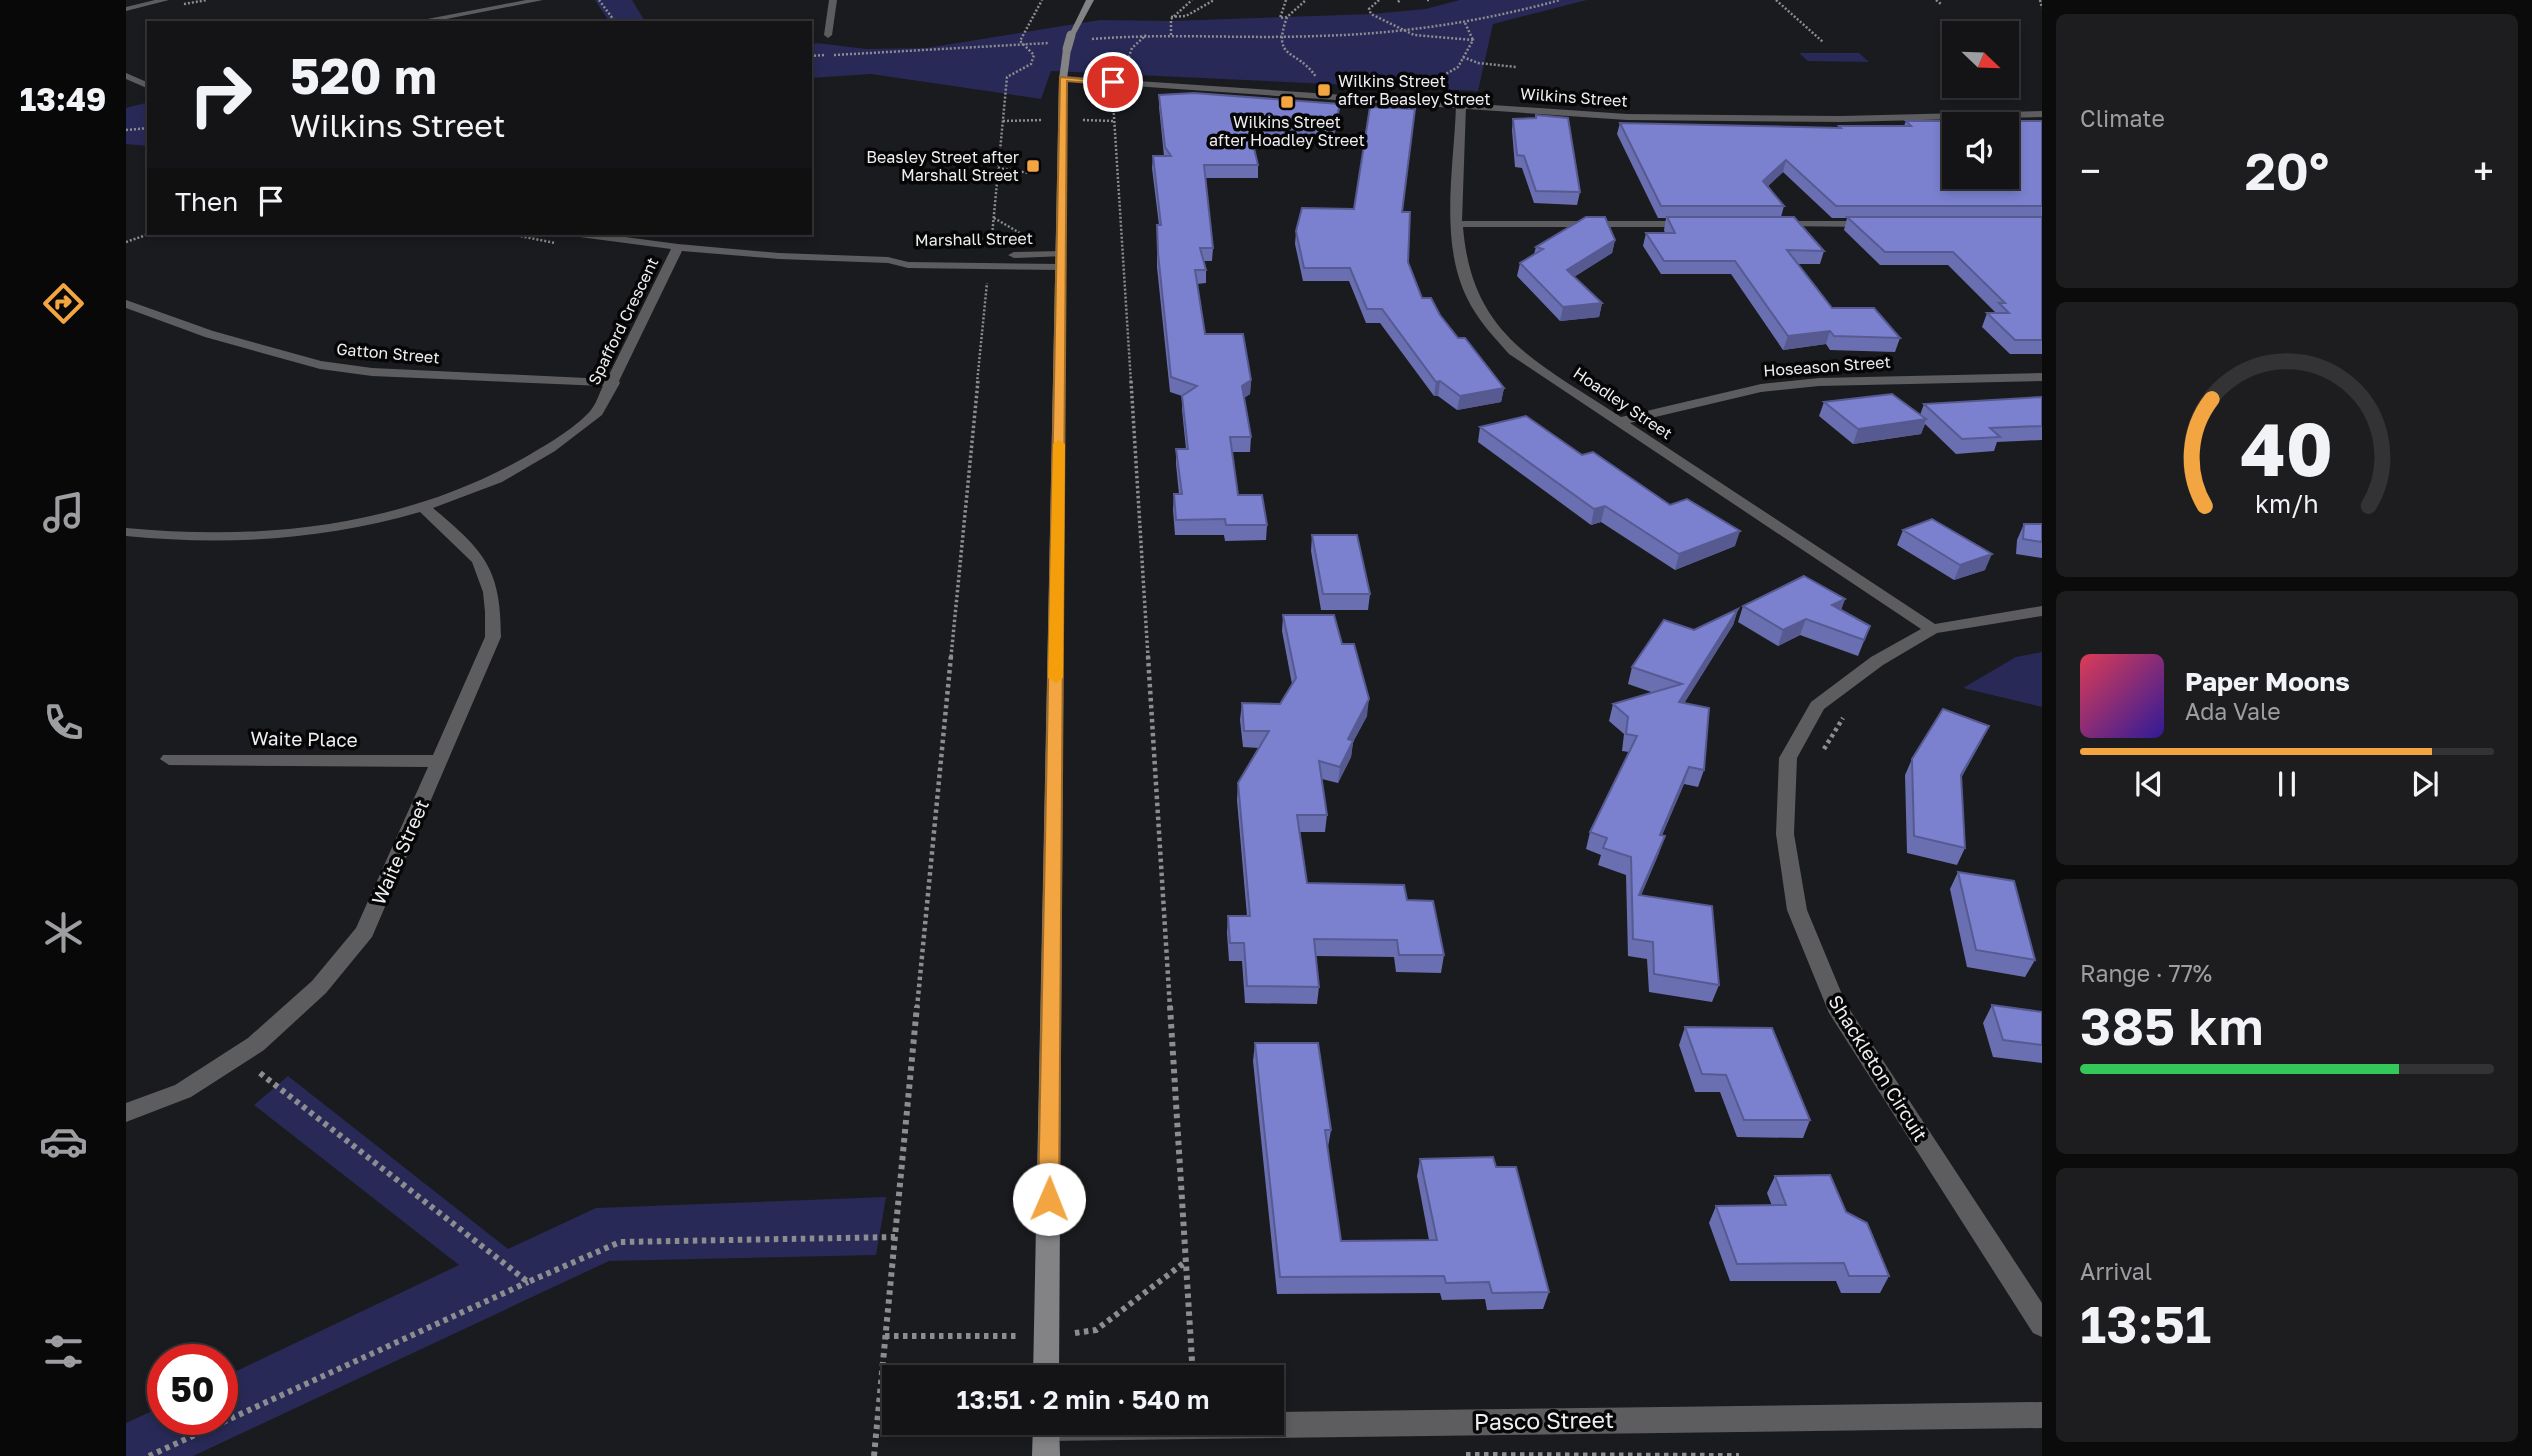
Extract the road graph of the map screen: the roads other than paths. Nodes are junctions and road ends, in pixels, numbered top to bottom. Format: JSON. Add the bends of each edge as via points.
{"nodes":[{"id":1,"x":163,"y":0,"type":"edge"},
{"id":2,"x":538,"y":0,"type":"edge"},
{"id":3,"x":832,"y":0,"type":"edge"},
{"id":4,"x":1090,"y":0,"type":"edge"},
{"id":5,"x":126,"y":6,"type":"edge"},
{"id":6,"x":422,"y":21,"type":"edge"},
{"id":7,"x":828,"y":35,"type":"dead end"},
{"id":8,"x":131,"y":78,"type":"edge"},
{"id":9,"x":1063,"y":79,"type":"junction"},
{"id":10,"x":147,"y":85,"type":"edge"},
{"id":11,"x":1461,"y":106,"type":"junction"},
{"id":12,"x":2042,"y":114,"type":"edge"},
{"id":13,"x":1458,"y":224,"type":"junction"},
{"id":14,"x":1708,"y":224,"type":"edge"},
{"id":15,"x":1764,"y":224,"type":"edge"},
{"id":16,"x":1875,"y":224,"type":"edge"},
{"id":17,"x":587,"y":235,"type":"edge"},
{"id":18,"x":678,"y":247,"type":"junction"},
{"id":19,"x":1061,"y":261,"type":"junction"},
{"id":20,"x":126,"y":304,"type":"edge"},
{"id":21,"x":2042,"y":377,"type":"edge"},
{"id":22,"x":614,"y":383,"type":"junction"},
{"id":23,"x":1619,"y":421,"type":"junction"},
{"id":24,"x":423,"y":507,"type":"junction"},
{"id":25,"x":127,"y":533,"type":"edge"},
{"id":26,"x":2042,"y":611,"type":"edge"},
{"id":27,"x":1932,"y":629,"type":"junction"},
{"id":28,"x":169,"y":759,"type":"dead end"},
{"id":29,"x":439,"y":761,"type":"junction"},
{"id":30,"x":126,"y":1113,"type":"edge"},
{"id":31,"x":2042,"y":1325,"type":"edge"},
{"id":32,"x":1046,"y":1365,"type":"edge"},
{"id":33,"x":2042,"y":1415,"type":"edge"},
{"id":34,"x":1284,"y":1423,"type":"edge"},
{"id":35,"x":1046,"y":1435,"type":"edge"},
{"id":36,"x":1046,"y":1456,"type":"edge"}],
"edges":[{"from":1,"to":5,"type":"street"},
{"from":2,"to":6,"type":"street"},
{"from":3,"to":7,"type":"street"},
{"from":4,"to":9,"type":"main road","bridge":true,"via":[[1071,36]]},
{"from":8,"to":10,"type":"street"},
{"from":9,"to":11,"type":"street","name":"Wilkins Street"},
{"from":9,"to":19,"type":"main road"},
{"from":11,"to":12,"type":"street","name":"Wilkins Street","via":[[1627,117]]},
{"from":11,"to":13,"type":"street","name":"Hoadley Street"},
{"from":13,"to":14,"type":"street"},
{"from":13,"to":23,"type":"street","name":"Hoadley Street","via":[[1458,255],[1483,317],[1513,351]]},
{"from":15,"to":16,"type":"street"},
{"from":17,"to":18,"type":"street","name":"Marshall Street"},
{"from":18,"to":19,"type":"street","name":"Marshall Street","via":[[908,265]]},
{"from":18,"to":22,"type":"street","name":"Spafford Crescent"},
{"from":19,"to":32,"type":"main road"},
{"from":20,"to":22,"type":"street","name":"Gatton Street","via":[[209,334],[320,365],[372,372]]},
{"from":21,"to":23,"type":"street","name":"Hoseason Street","via":[[1819,382],[1761,388]]},
{"from":22,"to":24,"type":"street","name":"Spafford Crescent","via":[[597,412],[545,453],[504,476]]},
{"from":23,"to":27,"type":"street","name":"Hoadley Street"},
{"from":24,"to":25,"type":"street","name":"Spafford Crescent","via":[[316,532],[240,538]]},
{"from":24,"to":29,"type":"street","name":"Waite Street","via":[[470,547],[487,574],[495,603],[493,637]]},
{"from":26,"to":27,"type":"street","name":"Shackleton Circuit"},
{"from":27,"to":31,"type":"street","name":"Shackleton Circuit","via":[[1877,661],[1817,706],[1788,758],[1785,834],[1797,910],[1836,1007]]},
{"from":28,"to":29,"type":"street","name":"Waite Place"},
{"from":29,"to":30,"type":"street","name":"Waite Street","via":[[365,932],[318,987],[256,1044],[183,1091]]},
{"from":33,"to":34,"type":"street","name":"Pasco Street"},
{"from":35,"to":36,"type":"main road"}]}
